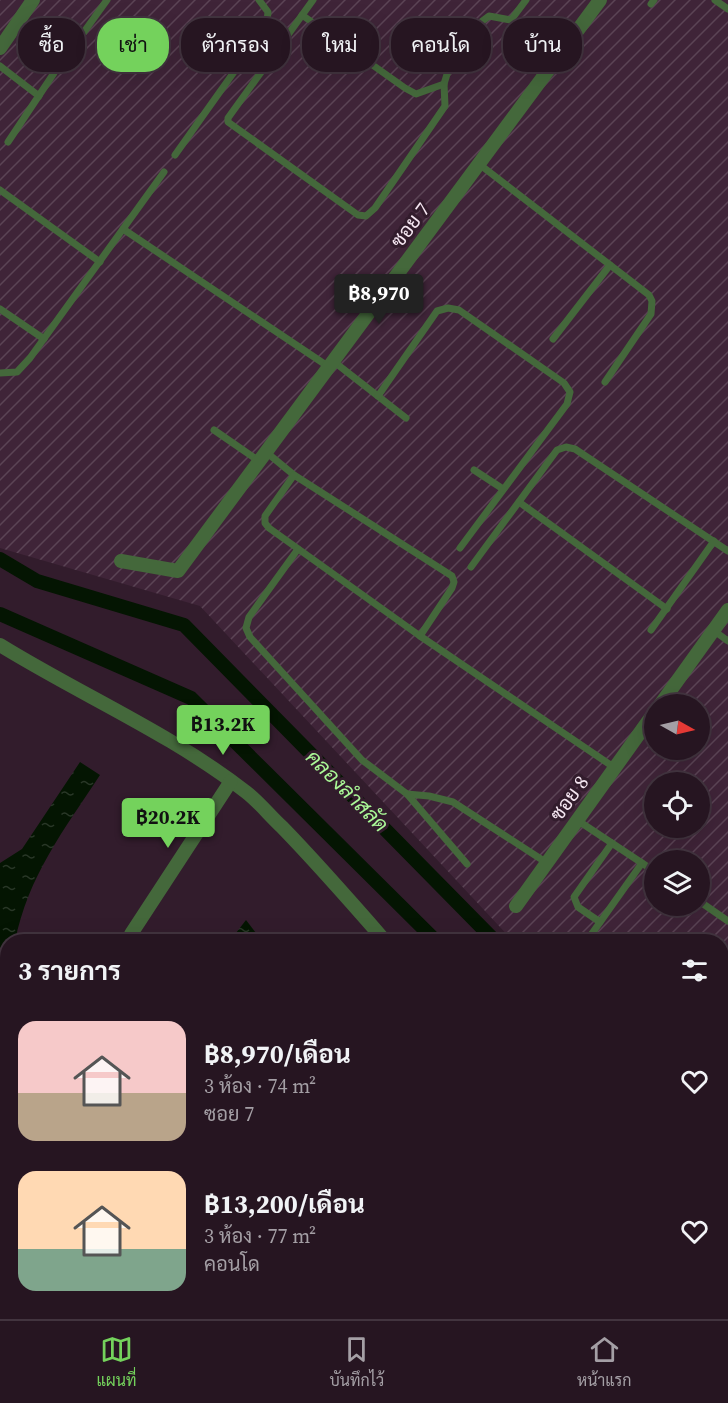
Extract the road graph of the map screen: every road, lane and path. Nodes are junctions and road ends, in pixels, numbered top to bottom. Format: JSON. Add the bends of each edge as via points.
{"nodes":[{"id":1,"x":33,"y":0,"type":"edge"},
{"id":2,"x":107,"y":0,"type":"edge"},
{"id":3,"x":259,"y":0,"type":"edge"},
{"id":4,"x":313,"y":0,"type":"edge"},
{"id":5,"x":526,"y":0,"type":"edge"},
{"id":6,"x":600,"y":0,"type":"edge"},
{"id":7,"x":715,"y":0,"type":"edge"},
{"id":8,"x":728,"y":9,"type":"edge"},
{"id":9,"x":302,"y":15,"type":"junction"},
{"id":10,"x":512,"y":18,"type":"edge"},
{"id":11,"x":503,"y":19,"type":"edge"},
{"id":12,"x":582,"y":25,"type":"edge"},
{"id":13,"x":85,"y":31,"type":"edge"},
{"id":14,"x":0,"y":48,"type":"edge"},
{"id":15,"x":0,"y":66,"type":"edge"},
{"id":16,"x":547,"y":72,"type":"edge"},
{"id":17,"x":54,"y":73,"type":"dead end"},
{"id":18,"x":444,"y":84,"type":"junction"},
{"id":19,"x":39,"y":96,"type":"junction"},
{"id":20,"x":8,"y":142,"type":"dead end"},
{"id":21,"x":175,"y":155,"type":"dead end"},
{"id":22,"x":479,"y":164,"type":"junction"},
{"id":23,"x":164,"y":172,"type":"dead end"},
{"id":24,"x":518,"y":181,"type":"dead end"},
{"id":25,"x":511,"y":189,"type":"junction"},
{"id":26,"x":0,"y":190,"type":"edge"},
{"id":27,"x":123,"y":229,"type":"junction"},
{"id":28,"x":100,"y":262,"type":"junction"},
{"id":29,"x":610,"y":265,"type":"junction"},
{"id":30,"x":0,"y":309,"type":"edge"},
{"id":31,"x":44,"y":339,"type":"junction"},
{"id":32,"x":553,"y":339,"type":"dead end"},
{"id":33,"x":331,"y":364,"type":"junction"},
{"id":34,"x":0,"y":373,"type":"edge"},
{"id":35,"x":605,"y":382,"type":"dead end"},
{"id":36,"x":378,"y":396,"type":"junction"},
{"id":37,"x":406,"y":418,"type":"dead end"},
{"id":38,"x":214,"y":430,"type":"dead end"},
{"id":39,"x":262,"y":457,"type":"junction"},
{"id":40,"x":474,"y":470,"type":"dead end"},
{"id":41,"x":294,"y":475,"type":"junction"},
{"id":42,"x":503,"y":489,"type":"junction"},
{"id":43,"x":519,"y":502,"type":"junction"},
{"id":44,"x":714,"y":541,"type":"junction"},
{"id":45,"x":460,"y":548,"type":"dead end"},
{"id":46,"x":298,"y":549,"type":"junction"},
{"id":47,"x":728,"y":551,"type":"edge"},
{"id":48,"x":121,"y":561,"type":"dead end"},
{"id":49,"x":471,"y":567,"type":"dead end"},
{"id":50,"x":667,"y":609,"type":"junction"},
{"id":51,"x":728,"y":610,"type":"edge"},
{"id":52,"x":651,"y":630,"type":"dead end"},
{"id":53,"x":713,"y":630,"type":"junction"},
{"id":54,"x":420,"y":636,"type":"junction"},
{"id":55,"x":728,"y":641,"type":"edge"},
{"id":56,"x":0,"y":645,"type":"edge"},
{"id":57,"x":668,"y":694,"type":"edge"},
{"id":58,"x":644,"y":727,"type":"edge"},
{"id":59,"x":615,"y":768,"type":"junction"},
{"id":60,"x":231,"y":781,"type":"junction"},
{"id":61,"x":407,"y":795,"type":"junction"},
{"id":62,"x":577,"y":820,"type":"junction"},
{"id":63,"x":612,"y":843,"type":"junction"},
{"id":64,"x":547,"y":863,"type":"junction"},
{"id":65,"x":642,"y":863,"type":"joint"},
{"id":66,"x":467,"y":864,"type":"dead end"},
{"id":67,"x":516,"y":906,"type":"dead end"},
{"id":68,"x":710,"y":909,"type":"edge"},
{"id":69,"x":728,"y":921,"type":"edge"},
{"id":70,"x":600,"y":922,"type":"junction"},
{"id":71,"x":131,"y":934,"type":"dead end"},
{"id":72,"x":379,"y":934,"type":"edge"},
{"id":73,"x":592,"y":934,"type":"edge"}],
"edges":[{"from":1,"to":14,"type":"street"},
{"from":2,"to":13,"type":"lane"},
{"from":3,"to":21,"type":"lane","via":[[268,12],[261,34]]},
{"from":4,"to":9,"type":"lane"},
{"from":5,"to":10,"type":"lane"},
{"from":6,"to":12,"type":"street","name":"ซอย 7"},
{"from":7,"to":8,"type":"lane"},
{"from":9,"to":18,"type":"lane","via":[[417,94]]},
{"from":9,"to":18,"type":"lane","via":[[228,122],[358,215],[366,216],[375,208],[445,106]]},
{"from":11,"to":18,"type":"lane","via":[[489,16],[481,22],[448,71]]},
{"from":15,"to":19,"type":"lane"},
{"from":16,"to":22,"type":"street","name":"ซอย 7"},
{"from":17,"to":19,"type":"lane"},
{"from":19,"to":20,"type":"lane"},
{"from":22,"to":25,"type":"lane"},
{"from":22,"to":33,"type":"street","name":"ซอย 7"},
{"from":23,"to":27,"type":"lane"},
{"from":24,"to":25,"type":"lane"},
{"from":25,"to":29,"type":"lane"},
{"from":26,"to":28,"type":"lane"},
{"from":27,"to":28,"type":"lane"},
{"from":27,"to":33,"type":"lane"},
{"from":28,"to":31,"type":"lane"},
{"from":29,"to":32,"type":"lane"},
{"from":29,"to":35,"type":"lane","via":[[649,295],[652,302],[651,314]]},
{"from":30,"to":31,"type":"lane"},
{"from":31,"to":34,"type":"lane","via":[[17,372]]},
{"from":33,"to":36,"type":"lane"},
{"from":33,"to":39,"type":"street","name":"ซอย 7"},
{"from":36,"to":37,"type":"lane"},
{"from":36,"to":42,"type":"lane","via":[[437,311],[448,308],[459,310],[564,383],[570,392],[567,404]]},
{"from":38,"to":39,"type":"lane"},
{"from":39,"to":41,"type":"lane"},
{"from":39,"to":48,"type":"street","name":"ซอย 7","via":[[177,571]]},
{"from":40,"to":42,"type":"lane"},
{"from":41,"to":46,"type":"lane","via":[[265,516],[265,523]]},
{"from":41,"to":54,"type":"lane","via":[[452,576],[452,588]]},
{"from":42,"to":45,"type":"lane"},
{"from":43,"to":44,"type":"lane","via":[[558,450],[566,447],[575,449]]},
{"from":43,"to":49,"type":"lane"},
{"from":43,"to":50,"type":"lane"},
{"from":44,"to":47,"type":"lane"},
{"from":44,"to":50,"type":"lane"},
{"from":46,"to":54,"type":"lane"},
{"from":46,"to":61,"type":"lane","via":[[249,617],[246,628],[362,760]]},
{"from":50,"to":52,"type":"lane"},
{"from":51,"to":53,"type":"street"},
{"from":53,"to":55,"type":"lane"},
{"from":53,"to":57,"type":"street"},
{"from":54,"to":59,"type":"lane"},
{"from":56,"to":60,"type":"street","via":[[115,708]]},
{"from":58,"to":59,"type":"street","name":"ซอย 8"},
{"from":59,"to":62,"type":"street","name":"ซอย 8"},
{"from":60,"to":71,"type":"street"},
{"from":60,"to":72,"type":"street","via":[[308,854]]},
{"from":61,"to":64,"type":"lane","via":[[453,802]]},
{"from":61,"to":66,"type":"lane"},
{"from":62,"to":63,"type":"lane"},
{"from":62,"to":64,"type":"street","name":"ซอย 8"},
{"from":63,"to":65,"type":"lane"},
{"from":63,"to":70,"type":"lane","via":[[574,897],[578,907]]},
{"from":64,"to":67,"type":"street","name":"ซอย 8"},
{"from":65,"to":70,"type":"lane"},
{"from":68,"to":69,"type":"lane"},
{"from":70,"to":73,"type":"lane"}]}
